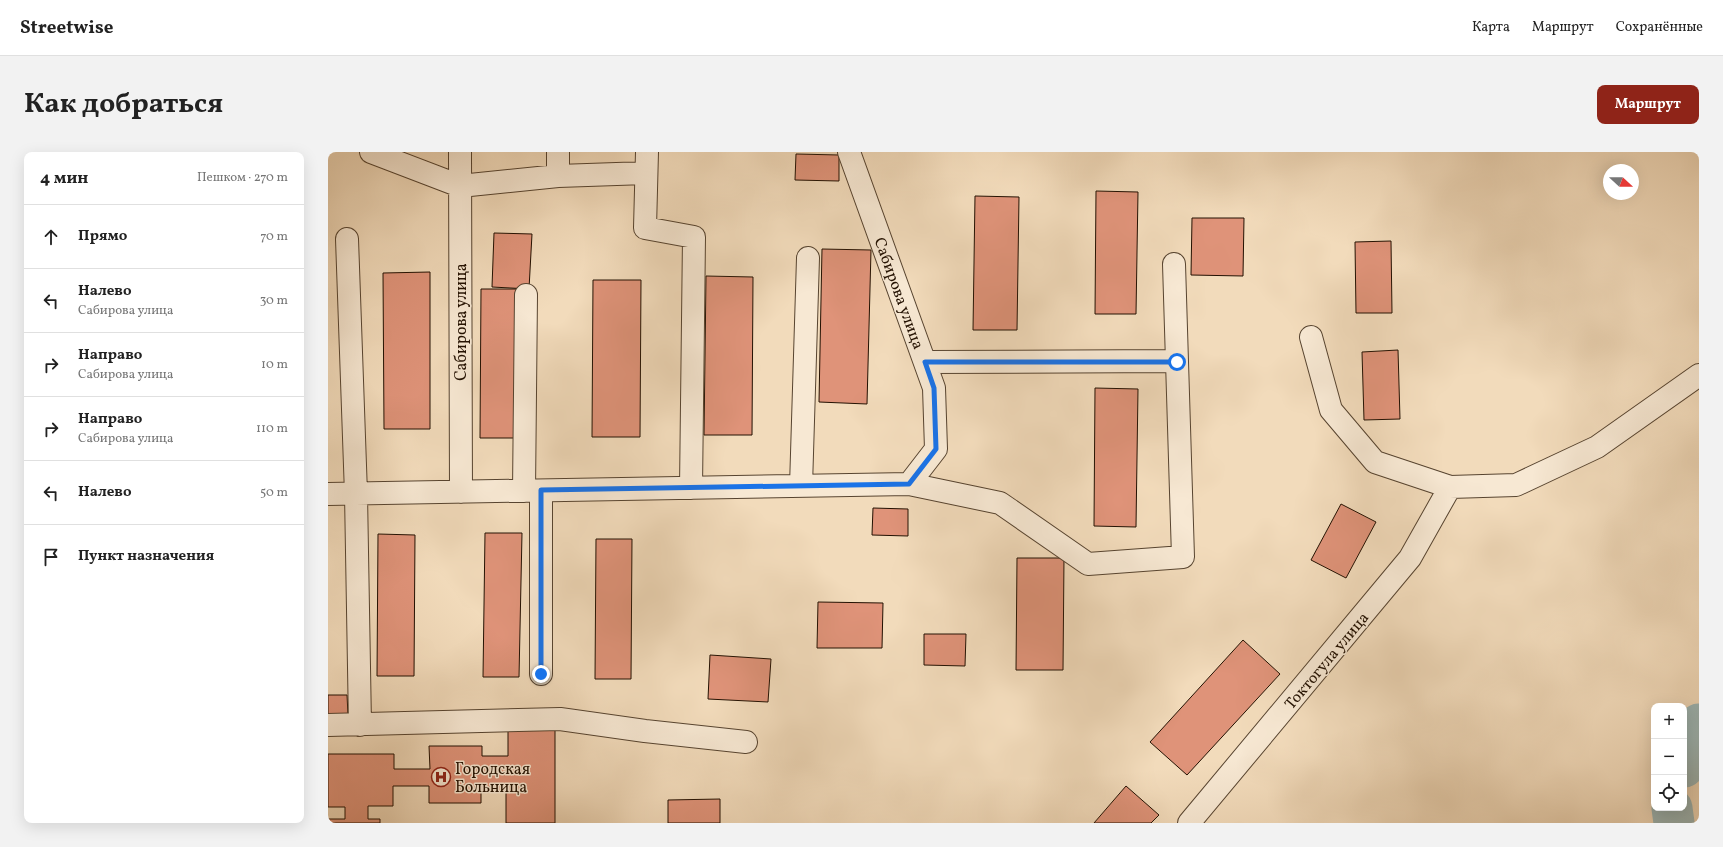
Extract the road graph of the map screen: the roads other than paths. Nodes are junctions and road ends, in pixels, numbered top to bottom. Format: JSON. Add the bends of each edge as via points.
{"nodes":[{"id":1,"x":371,"y":152,"type":"edge"},
{"id":2,"x":460,"y":152,"type":"edge"},
{"id":3,"x":558,"y":152,"type":"edge"},
{"id":4,"x":647,"y":152,"type":"edge"},
{"id":5,"x":849,"y":152,"type":"edge"},
{"id":6,"x":646,"y":173,"type":"junction"},
{"id":7,"x":558,"y":176,"type":"junction"},
{"id":8,"x":460,"y":186,"type":"junction"},
{"id":9,"x":347,"y":239,"type":"dead end"},
{"id":10,"x":808,"y":258,"type":"dead end"},
{"id":11,"x":1174,"y":264,"type":"dead end"},
{"id":12,"x":526,"y":295,"type":"dead end"},
{"id":13,"x":1311,"y":337,"type":"dead end"},
{"id":14,"x":925,"y":362,"type":"junction"},
{"id":15,"x":1177,"y":362,"type":"junction"},
{"id":16,"x":1699,"y":374,"type":"edge"},
{"id":17,"x":909,"y":484,"type":"junction"},
{"id":18,"x":801,"y":486,"type":"junction"},
{"id":19,"x":1450,"y":487,"type":"junction"},
{"id":20,"x":691,"y":488,"type":"junction"},
{"id":21,"x":533,"y":491,"type":"junction"},
{"id":22,"x":461,"y":492,"type":"junction"},
{"id":23,"x":328,"y":494,"type":"edge"},
{"id":24,"x":356,"y":494,"type":"junction"},
{"id":25,"x":541,"y":674,"type":"dead end"},
{"id":26,"x":328,"y":725,"type":"edge"},
{"id":27,"x":360,"y":725,"type":"junction"},
{"id":28,"x":746,"y":742,"type":"dead end"},
{"id":29,"x":1189,"y":823,"type":"edge"}],
"edges":[{"from":1,"to":8,"type":"street"},
{"from":2,"to":8,"type":"street","name":"Сабирова улица"},
{"from":3,"to":7,"type":"street"},
{"from":4,"to":6,"type":"street"},
{"from":5,"to":14,"type":"street","name":"Сабирова улица"},
{"from":6,"to":7,"type":"street"},
{"from":6,"to":20,"type":"street","via":[[646,228],[694,237]]},
{"from":7,"to":8,"type":"street"},
{"from":8,"to":22,"type":"street","name":"Сабирова улица"},
{"from":9,"to":24,"type":"street"},
{"from":10,"to":18,"type":"street"},
{"from":11,"to":15,"type":"street"},
{"from":12,"to":21,"type":"street"},
{"from":13,"to":19,"type":"street","via":[[1331,410],[1375,462]]},
{"from":14,"to":15,"type":"street"},
{"from":14,"to":17,"type":"street","name":"Сабирова улица","via":[[934,388],[936,449]]},
{"from":15,"to":17,"type":"street","via":[[1183,556],[1088,564],[1000,502]]},
{"from":16,"to":19,"type":"street","via":[[1597,447],[1516,485]]},
{"from":17,"to":18,"type":"street"},
{"from":18,"to":20,"type":"street"},
{"from":19,"to":29,"type":"street","name":"Токтогула улица","via":[[1410,558]]},
{"from":20,"to":21,"type":"street"},
{"from":21,"to":22,"type":"street"},
{"from":21,"to":25,"type":"street"},
{"from":22,"to":24,"type":"street"},
{"from":23,"to":24,"type":"street"},
{"from":24,"to":27,"type":"street"},
{"from":26,"to":27,"type":"street"},
{"from":27,"to":28,"type":"street","via":[[560,719]]}]}
